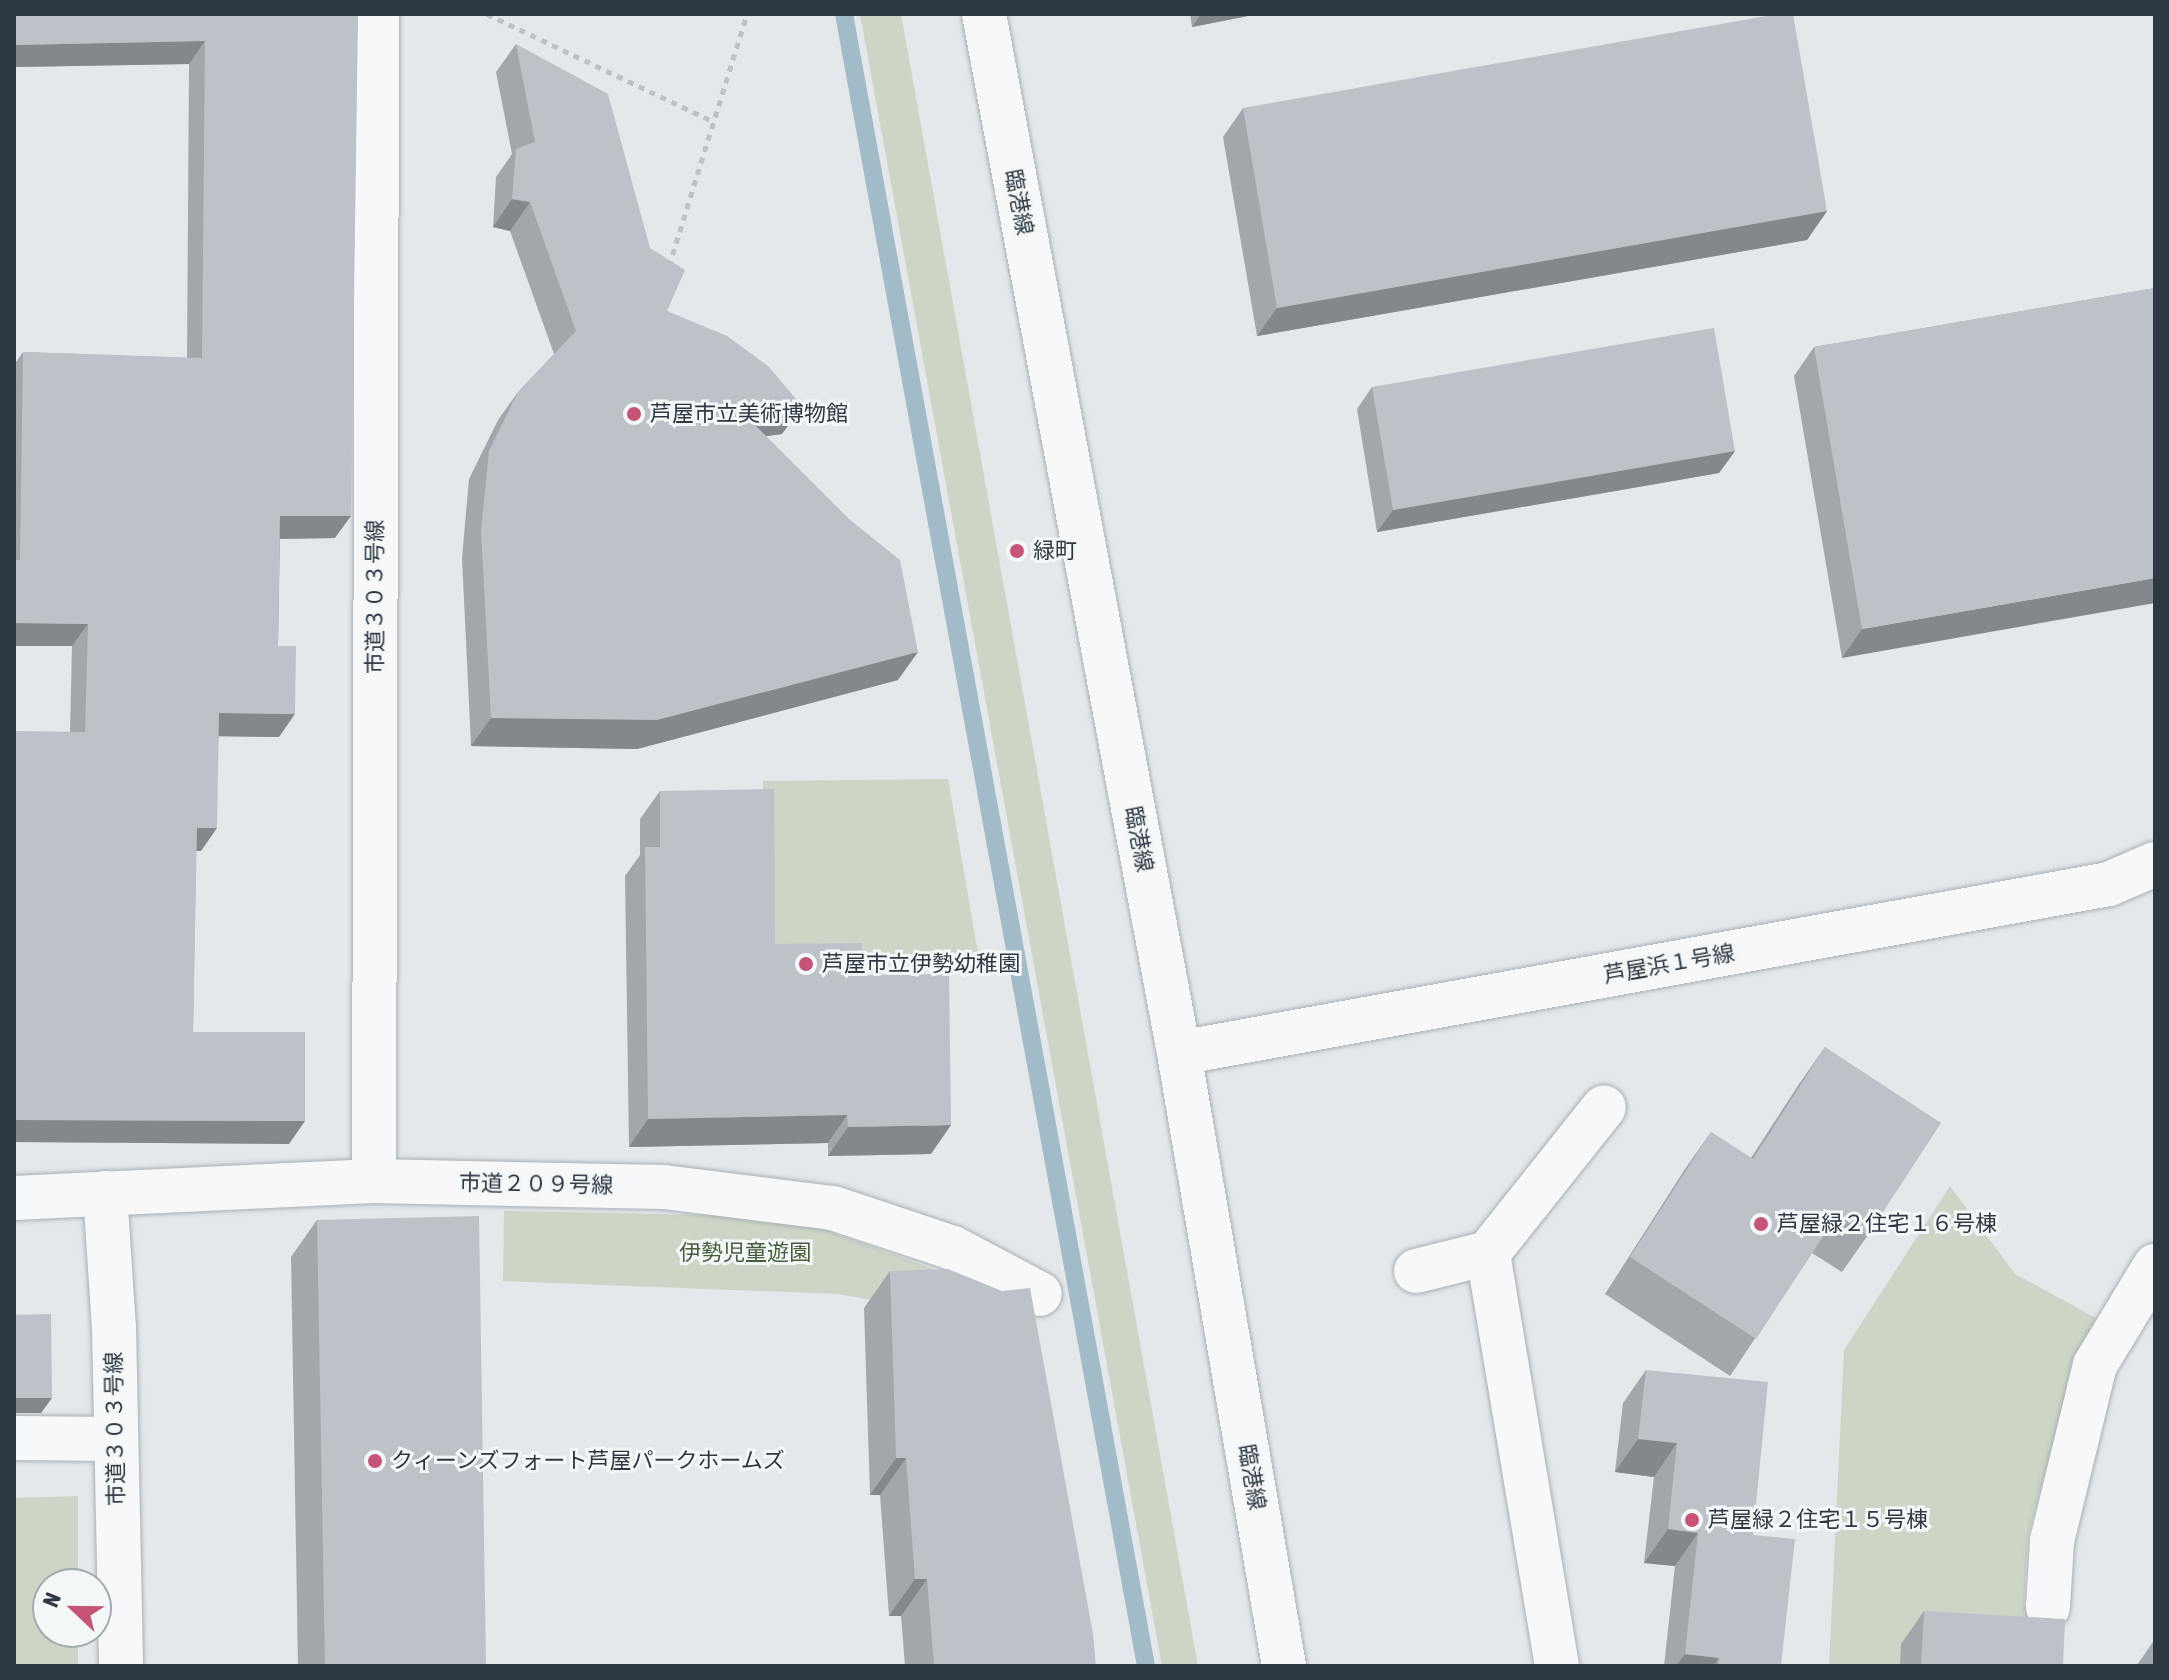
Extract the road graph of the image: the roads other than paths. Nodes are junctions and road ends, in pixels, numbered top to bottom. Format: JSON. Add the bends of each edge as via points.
{"nodes":[{"id":1,"x":377,"y":14,"type":"edge"},
{"id":2,"x":984,"y":14,"type":"edge"},
{"id":3,"x":2155,"y":864,"type":"edge"},
{"id":4,"x":1179,"y":1053,"type":"junction"},
{"id":5,"x":1604,"y":1107,"type":"dead end"},
{"id":6,"x":374,"y":1181,"type":"junction"},
{"id":7,"x":105,"y":1193,"type":"junction"},
{"id":8,"x":14,"y":1198,"type":"edge"},
{"id":9,"x":1488,"y":1253,"type":"junction"},
{"id":10,"x":2155,"y":1266,"type":"edge"},
{"id":11,"x":1416,"y":1271,"type":"dead end"},
{"id":12,"x":1040,"y":1294,"type":"dead end"},
{"id":13,"x":14,"y":1438,"type":"edge"},
{"id":14,"x":115,"y":1439,"type":"junction"},
{"id":15,"x":2048,"y":1607,"type":"dead end"},
{"id":16,"x":121,"y":1666,"type":"edge"},
{"id":17,"x":1284,"y":1666,"type":"edge"},
{"id":18,"x":1557,"y":1666,"type":"edge"}],
"edges":[{"from":1,"to":6,"type":"street","name":"市道３０３号線"},
{"from":2,"to":4,"type":"street","name":"臨港線"},
{"from":3,"to":4,"type":"street","name":"芦屋浜１号線","via":[[2109,884]]},
{"from":4,"to":17,"type":"street","name":"臨港線"},
{"from":5,"to":9,"type":"street"},
{"from":6,"to":7,"type":"street","name":"市道２０９号線"},
{"from":6,"to":12,"type":"street","name":"市道２０９号線","via":[[664,1187],[833,1208],[953,1248]]},
{"from":7,"to":8,"type":"street","name":"市道２０９号線"},
{"from":7,"to":14,"type":"street","name":"市道３０３号線"},
{"from":9,"to":11,"type":"street"},
{"from":9,"to":18,"type":"street"},
{"from":10,"to":15,"type":"street","via":[[2095,1365],[2052,1541]]},
{"from":13,"to":14,"type":"street"},
{"from":14,"to":16,"type":"street","name":"市道３０３号線"}]}
